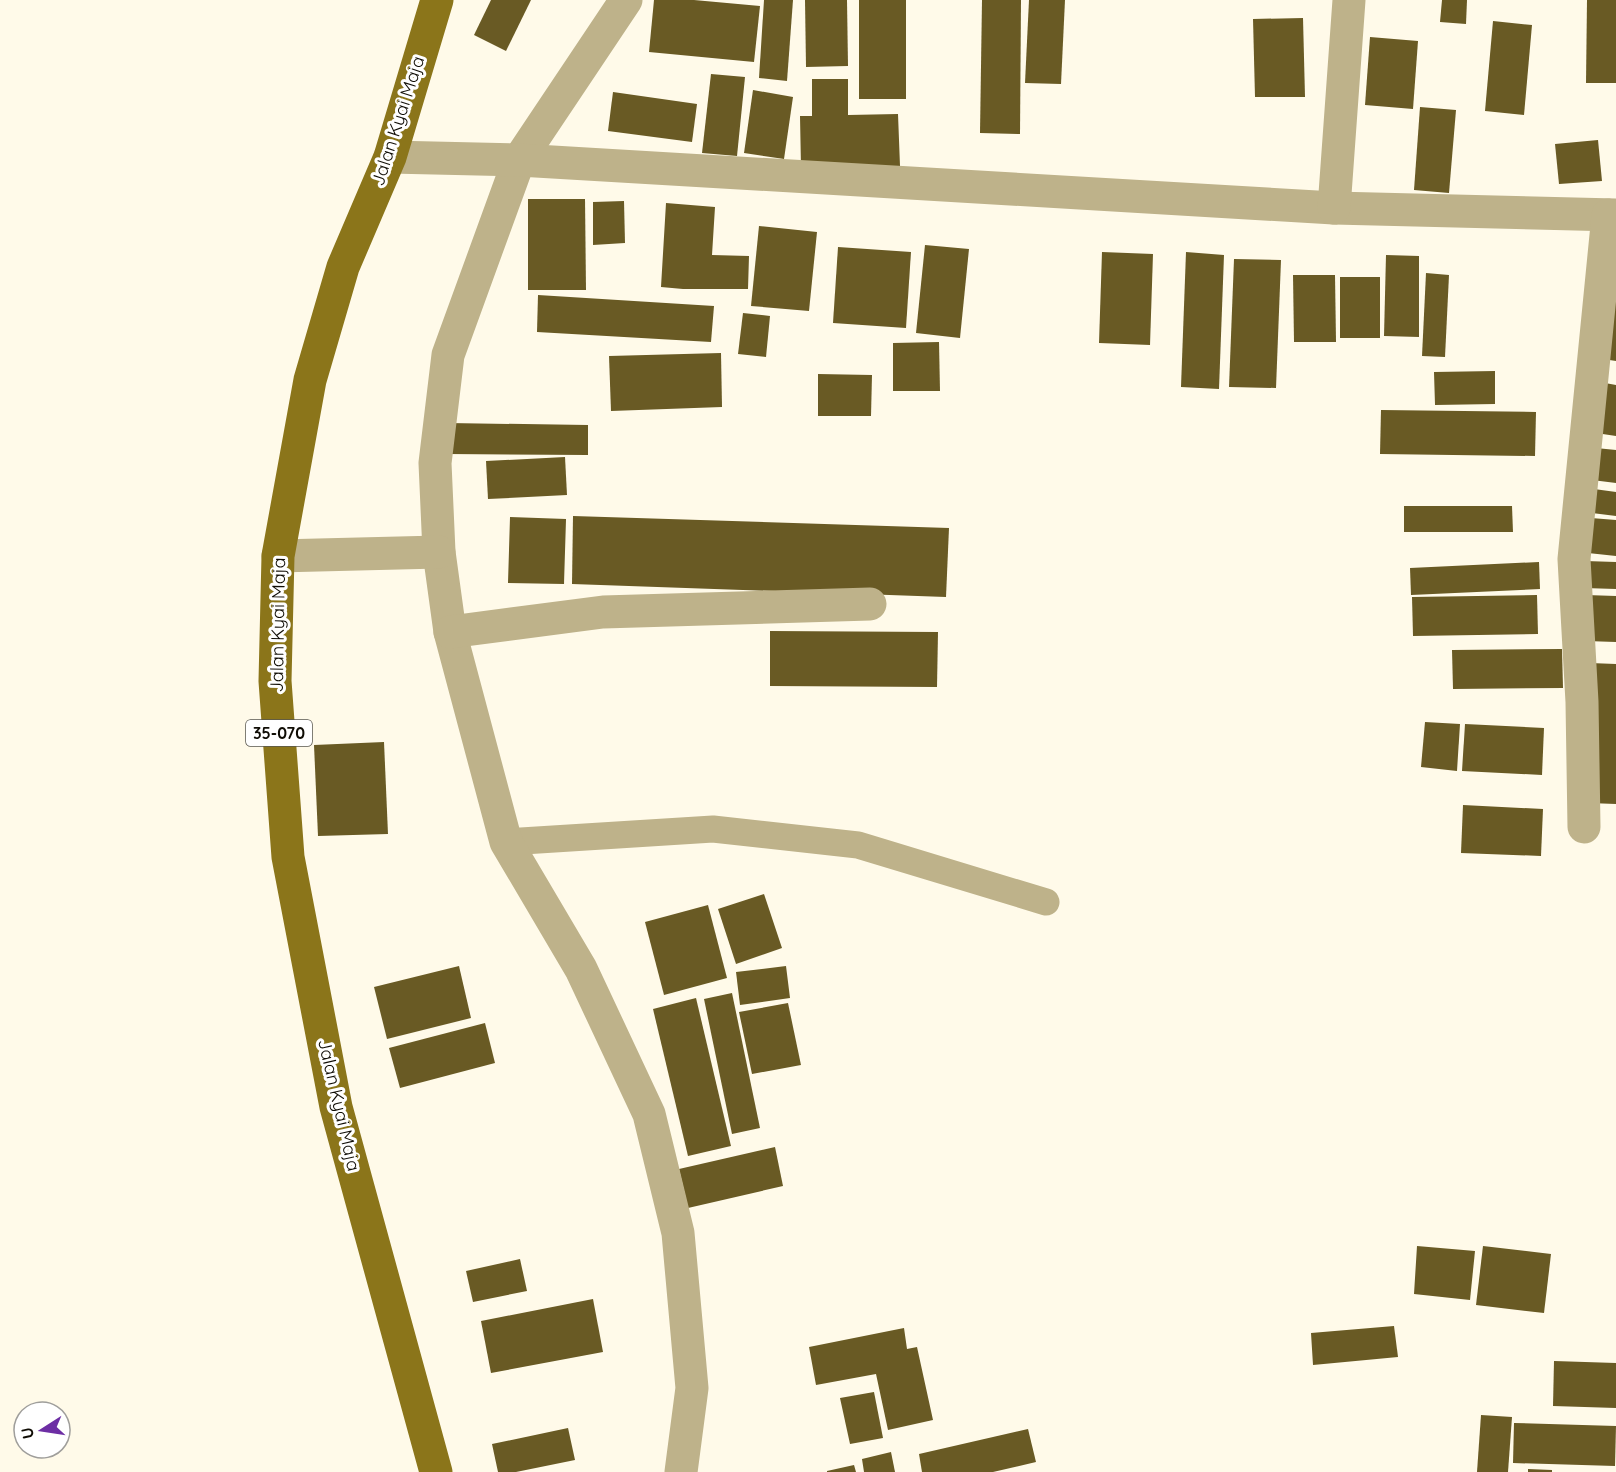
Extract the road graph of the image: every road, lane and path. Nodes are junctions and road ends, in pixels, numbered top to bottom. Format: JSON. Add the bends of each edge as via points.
{"nodes":[{"id":1,"x":437,"y":0,"type":"edge"},
{"id":2,"x":626,"y":0,"type":"edge"},
{"id":3,"x":1349,"y":0,"type":"edge"},
{"id":4,"x":390,"y":157,"type":"junction"},
{"id":5,"x":519,"y":160,"type":"junction"},
{"id":6,"x":1334,"y":208,"type":"junction"},
{"id":7,"x":1612,"y":215,"type":"edge"},
{"id":8,"x":423,"y":553,"type":"junction"},
{"id":9,"x":278,"y":556,"type":"junction"},
{"id":10,"x":870,"y":604,"type":"dead end"},
{"id":11,"x":450,"y":632,"type":"junction"},
{"id":12,"x":1584,"y":827,"type":"dead end"},
{"id":13,"x":506,"y":842,"type":"junction"},
{"id":14,"x":1046,"y":902,"type":"dead end"},
{"id":15,"x":435,"y":1472,"type":"edge"},
{"id":16,"x":681,"y":1472,"type":"edge"}],
"edges":[{"from":1,"to":4,"type":"main road","name":"Jalan Kyai Maja","number":"35-070"},
{"from":2,"to":5,"type":"street"},
{"from":3,"to":6,"type":"street"},
{"from":4,"to":5,"type":"street"},
{"from":4,"to":9,"type":"main road","name":"Jalan Kyai Maja","number":"35-070","via":[[343,267],[310,380]]},
{"from":5,"to":6,"type":"street"},
{"from":5,"to":8,"type":"street","via":[[448,356]]},
{"from":6,"to":7,"type":"street"},
{"from":7,"to":12,"type":"street","via":[[1574,559]]},
{"from":8,"to":9,"type":"street"},
{"from":8,"to":11,"type":"street"},
{"from":9,"to":15,"type":"main road","name":"Jalan Kyai Maja","number":"35-070","via":[[275,681],[288,857],[336,1107]]},
{"from":10,"to":11,"type":"street","via":[[603,612]]},
{"from":11,"to":13,"type":"street"},
{"from":13,"to":14,"type":"lane","via":[[713,829],[858,845]]},
{"from":13,"to":16,"type":"street","via":[[580,969],[649,1114],[678,1233],[692,1388]]}]}
